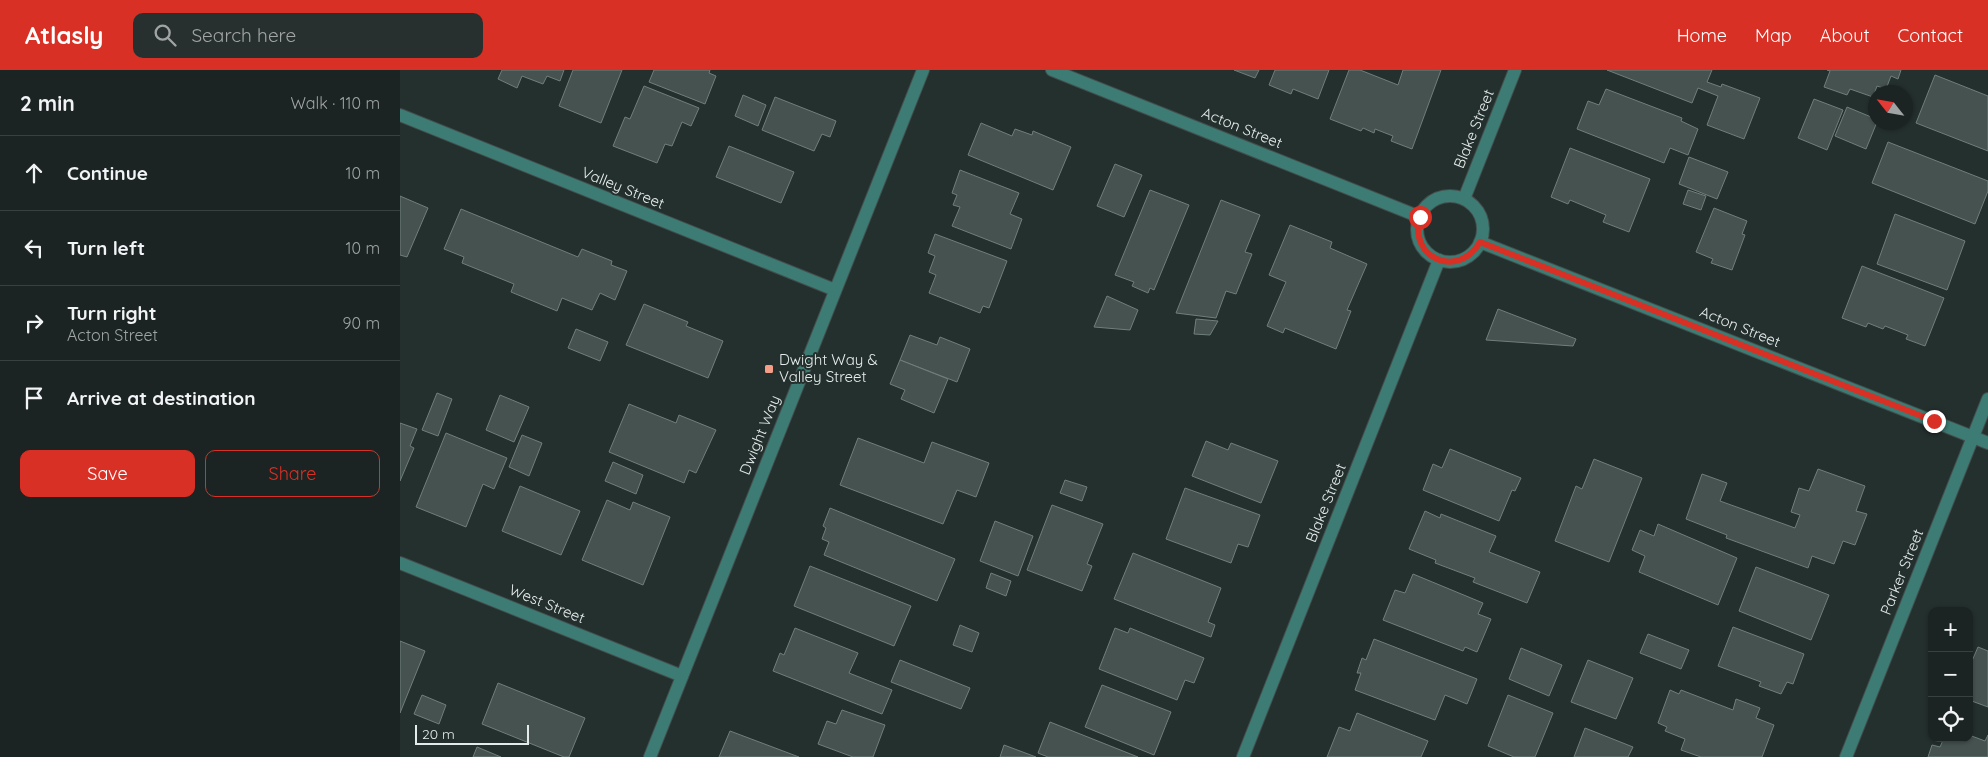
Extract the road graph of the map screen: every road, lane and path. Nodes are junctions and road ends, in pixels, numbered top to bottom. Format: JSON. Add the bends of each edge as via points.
{"nodes":[{"id":1,"x":923,"y":70,"type":"edge"},
{"id":2,"x":1052,"y":70,"type":"edge"},
{"id":3,"x":1515,"y":70,"type":"edge"},
{"id":4,"x":400,"y":115,"type":"edge"},
{"id":5,"x":1464,"y":199,"type":"junction"},
{"id":6,"x":1420,"y":217,"type":"junction"},
{"id":7,"x":1480,"y":242,"type":"junction"},
{"id":8,"x":1439,"y":260,"type":"junction"},
{"id":9,"x":835,"y":290,"type":"junction"},
{"id":10,"x":1988,"y":399,"type":"edge"},
{"id":11,"x":1973,"y":437,"type":"junction"},
{"id":12,"x":1988,"y":443,"type":"edge"},
{"id":13,"x":400,"y":563,"type":"edge"},
{"id":14,"x":682,"y":676,"type":"junction"},
{"id":15,"x":650,"y":757,"type":"edge"},
{"id":16,"x":1243,"y":757,"type":"edge"},
{"id":17,"x":1846,"y":757,"type":"edge"}],
"edges":[{"from":1,"to":9,"type":"street","name":"Dwight Way"},
{"from":2,"to":6,"type":"street","name":"Acton Street"},
{"from":3,"to":5,"type":"street","name":"Blake Street"},
{"from":4,"to":9,"type":"street","name":"Valley Street"},
{"from":5,"to":6,"type":"street","via":[[1439,199]]},
{"from":5,"to":7,"type":"street","via":[[1481,218],[1483,231]]},
{"from":6,"to":8,"type":"street","via":[[1418,237],[1430,255]]},
{"from":7,"to":8,"type":"street","via":[[1475,251],[1459,261]]},
{"from":7,"to":11,"type":"street","name":"Acton Street"},
{"from":8,"to":16,"type":"street","name":"Blake Street"},
{"from":9,"to":14,"type":"street","name":"Dwight Way"},
{"from":10,"to":11,"type":"street","name":"Parker Street"},
{"from":11,"to":12,"type":"street","name":"Acton Street"},
{"from":11,"to":17,"type":"street","name":"Parker Street"},
{"from":13,"to":14,"type":"street","name":"West Street"},
{"from":14,"to":15,"type":"street","name":"Dwight Way"}]}
